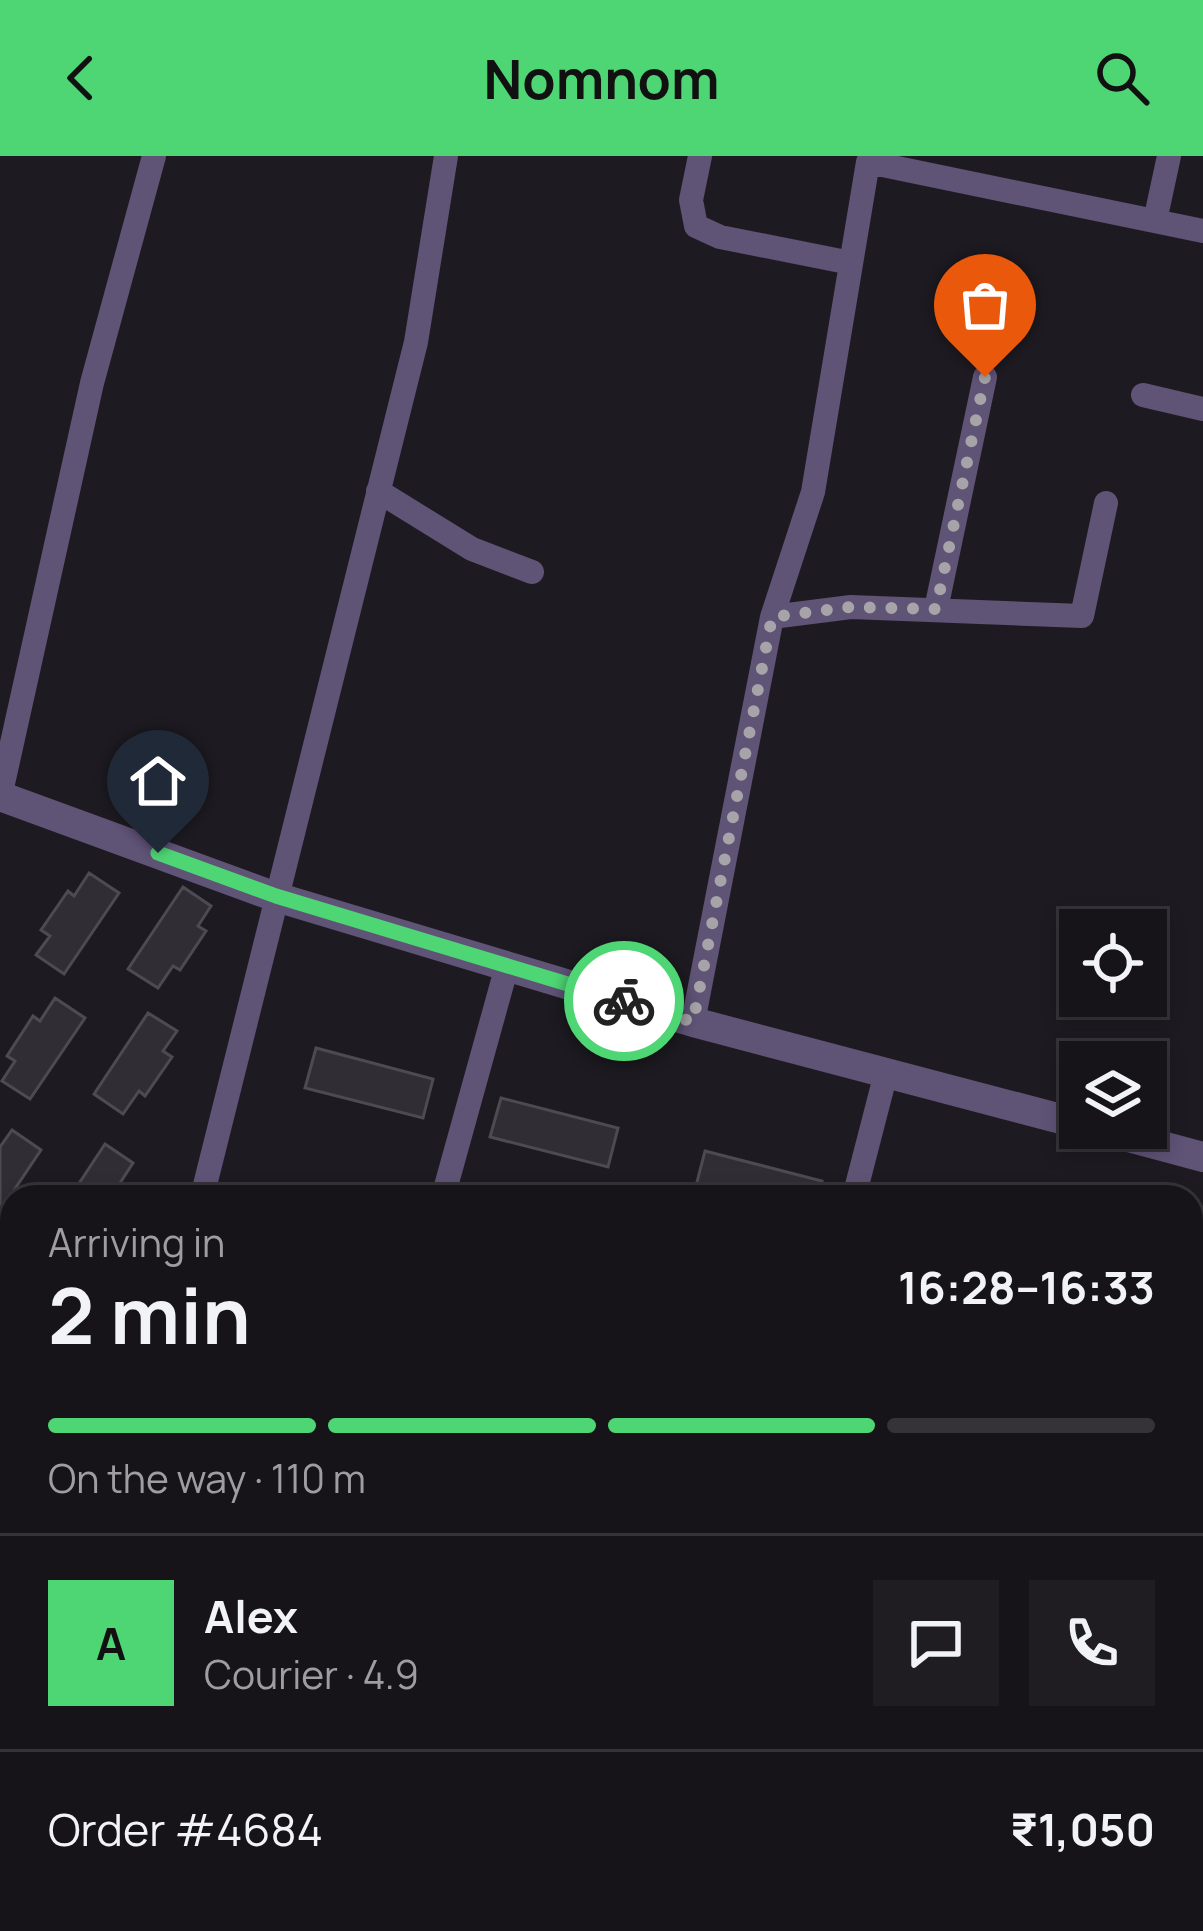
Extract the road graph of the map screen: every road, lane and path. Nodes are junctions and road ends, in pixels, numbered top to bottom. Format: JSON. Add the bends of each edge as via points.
{"nodes":[{"id":1,"x":154,"y":156,"type":"edge"},
{"id":2,"x":446,"y":156,"type":"edge"},
{"id":3,"x":700,"y":156,"type":"edge"},
{"id":4,"x":1169,"y":156,"type":"edge"},
{"id":5,"x":867,"y":159,"type":"edge"},
{"id":6,"x":1155,"y":221,"type":"junction"},
{"id":7,"x":1203,"y":231,"type":"edge"},
{"id":8,"x":851,"y":263,"type":"junction"},
{"id":9,"x":985,"y":377,"type":"dead end"},
{"id":10,"x":1143,"y":395,"type":"dead end"},
{"id":11,"x":1203,"y":409,"type":"edge"},
{"id":12,"x":378,"y":491,"type":"junction"},
{"id":13,"x":1106,"y":503,"type":"dead end"},
{"id":14,"x":532,"y":572,"type":"dead end"},
{"id":15,"x":936,"y":609,"type":"junction"},
{"id":16,"x":772,"y":617,"type":"junction"},
{"id":17,"x":0,"y":796,"type":"edge"},
{"id":18,"x":276,"y":896,"type":"junction"},
{"id":19,"x":507,"y":966,"type":"junction"},
{"id":20,"x":693,"y":1022,"type":"junction"},
{"id":21,"x":886,"y":1073,"type":"junction"},
{"id":22,"x":1059,"y":1118,"type":"edge"},
{"id":23,"x":1167,"y":1147,"type":"edge"},
{"id":24,"x":1203,"y":1156,"type":"edge"},
{"id":25,"x":205,"y":1185,"type":"edge"},
{"id":26,"x":445,"y":1185,"type":"edge"},
{"id":27,"x":857,"y":1185,"type":"edge"}],
"edges":[{"from":1,"to":17,"type":"street","via":[[92,383]]},
{"from":2,"to":12,"type":"street","via":[[416,342]]},
{"from":3,"to":8,"type":"street","via":[[691,200],[696,226]]},
{"from":4,"to":6,"type":"street"},
{"from":5,"to":6,"type":"street"},
{"from":5,"to":8,"type":"street"},
{"from":6,"to":7,"type":"street"},
{"from":8,"to":16,"type":"street","via":[[813,492]]},
{"from":9,"to":15,"type":"street"},
{"from":10,"to":11,"type":"street"},
{"from":12,"to":14,"type":"street","via":[[472,549]]},
{"from":12,"to":18,"type":"street"},
{"from":13,"to":15,"type":"street","via":[[1082,616]]},
{"from":15,"to":16,"type":"street","via":[[851,607]]},
{"from":16,"to":20,"type":"street"},
{"from":17,"to":18,"type":"street"},
{"from":18,"to":19,"type":"street"},
{"from":18,"to":25,"type":"street"},
{"from":19,"to":20,"type":"street"},
{"from":19,"to":26,"type":"street"},
{"from":20,"to":21,"type":"street"},
{"from":21,"to":22,"type":"street"},
{"from":21,"to":27,"type":"street"},
{"from":23,"to":24,"type":"street"}]}
